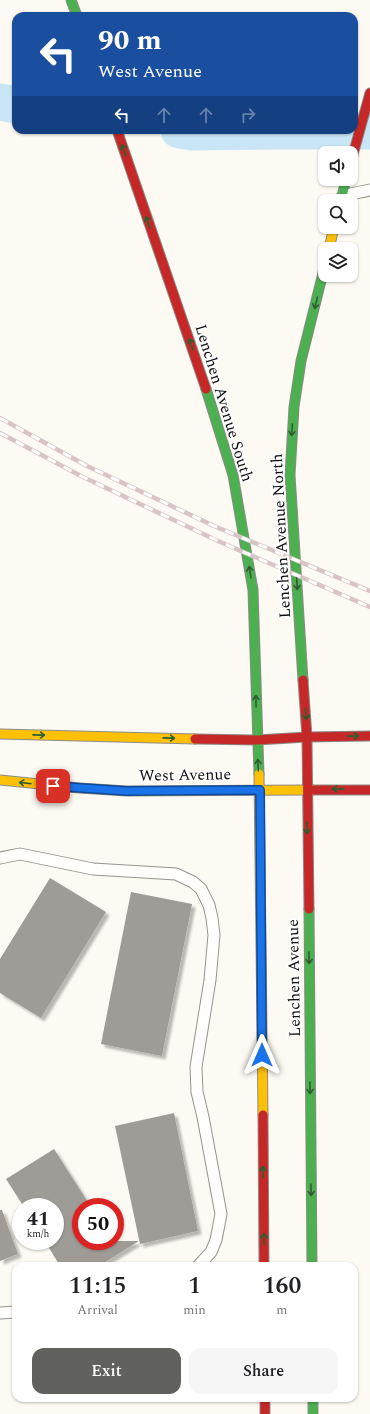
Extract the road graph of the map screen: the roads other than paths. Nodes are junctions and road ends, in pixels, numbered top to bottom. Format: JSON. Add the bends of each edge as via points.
{"nodes":[{"id":1,"x":72,"y":0,"type":"edge"},
{"id":2,"x":76,"y":12,"type":"edge"},
{"id":3,"x":370,"y":93,"type":"edge"},
{"id":4,"x":118,"y":134,"type":"edge"},
{"id":5,"x":355,"y":146,"type":"edge"},
{"id":6,"x":370,"y":190,"type":"edge"},
{"id":7,"x":352,"y":194,"type":"edge"},
{"id":8,"x":321,"y":282,"type":"edge"},
{"id":9,"x":0,"y":734,"type":"edge"},
{"id":10,"x":370,"y":736,"type":"edge"},
{"id":11,"x":307,"y":737,"type":"junction"},
{"id":12,"x":257,"y":740,"type":"junction"},
{"id":13,"x":0,"y":780,"type":"edge"},
{"id":14,"x":307,"y":789,"type":"junction"},
{"id":15,"x":260,"y":790,"type":"junction"},
{"id":16,"x":370,"y":790,"type":"edge"},
{"id":17,"x":0,"y":858,"type":"edge"},
{"id":18,"x":202,"y":1262,"type":"edge"},
{"id":19,"x":264,"y":1262,"type":"edge"},
{"id":20,"x":312,"y":1262,"type":"edge"},
{"id":21,"x":0,"y":1312,"type":"edge"},
{"id":22,"x":12,"y":1312,"type":"edge"},
{"id":23,"x":265,"y":1402,"type":"edge"},
{"id":24,"x":313,"y":1402,"type":"edge"},
{"id":25,"x":265,"y":1414,"type":"edge"},
{"id":26,"x":313,"y":1414,"type":"edge"}],
"edges":[{"from":1,"to":2,"type":"main road"},
{"from":3,"to":5,"type":"main road"},
{"from":12,"to":4,"type":"main road","name":"Lenchen Avenue South","one_way":true,"via":[[253,590],[233,475],[215,415]]},
{"from":6,"to":7,"type":"lane"},
{"from":8,"to":11,"type":"main road","name":"Lenchen Avenue North","one_way":true,"via":[[297,384],[290,475]]},
{"from":9,"to":12,"type":"main road","one_way":true},
{"from":11,"to":10,"type":"main road","one_way":true},
{"from":11,"to":12,"type":"main road"},
{"from":11,"to":14,"type":"main road","name":"Lenchen Avenue"},
{"from":15,"to":12,"type":"main road","name":"Lenchen Avenue South","one_way":true},
{"from":15,"to":13,"type":"main road","name":"West Avenue","one_way":true,"via":[[126,791]]},
{"from":14,"to":15,"type":"main road","name":"West Avenue"},
{"from":16,"to":14,"type":"main road","name":"West Avenue","one_way":true},
{"from":14,"to":20,"type":"main road","name":"Lenchen Avenue","one_way":true},
{"from":19,"to":15,"type":"main road","name":"Lenchen Avenue","one_way":true},
{"from":17,"to":18,"type":"lane","via":[[20,854],[93,870],[176,874],[201,889],[209,905],[214,935],[210,980],[196,1067],[197,1092],[221,1214],[216,1240],[211,1252]]},
{"from":21,"to":22,"type":"lane"},
{"from":23,"to":25,"type":"main road"},
{"from":24,"to":26,"type":"main road"}]}
